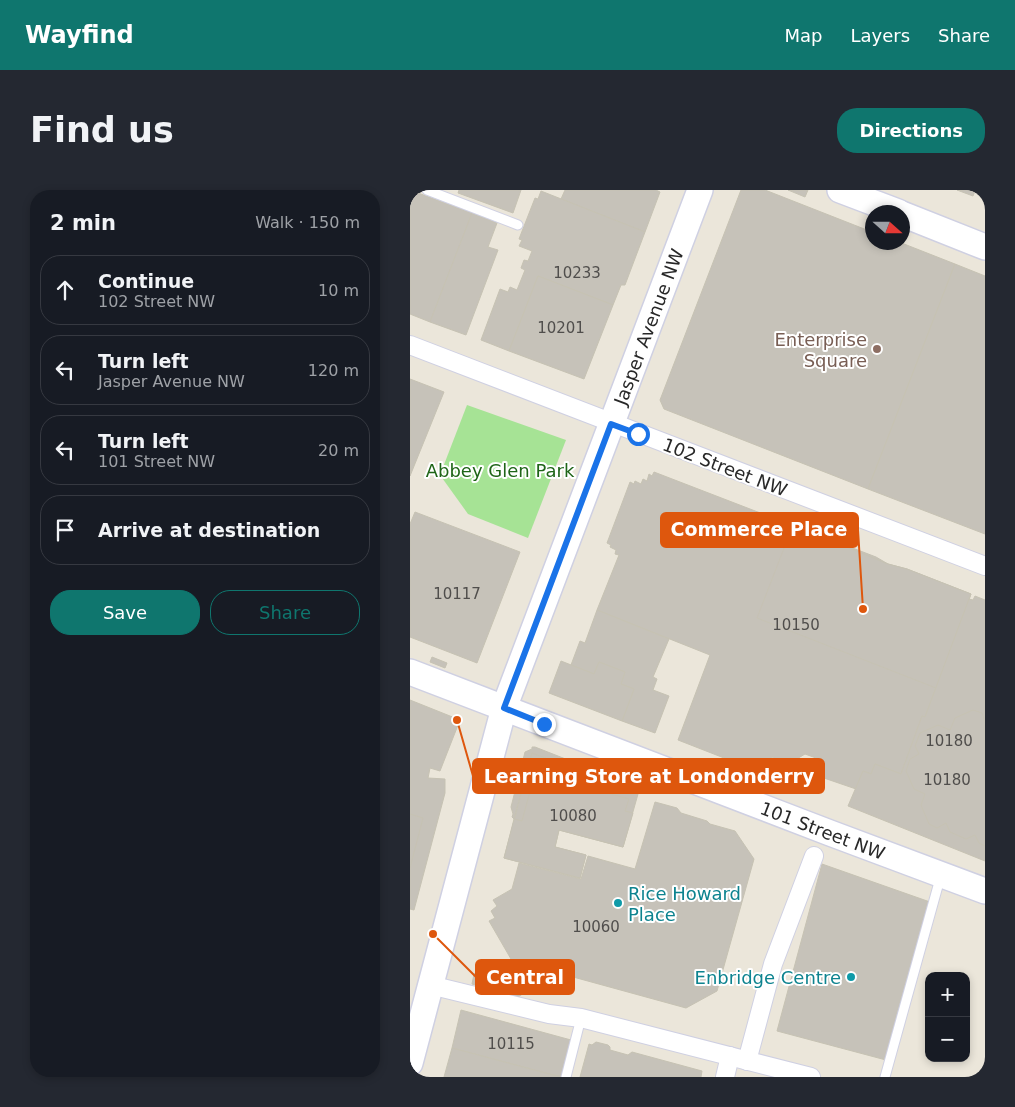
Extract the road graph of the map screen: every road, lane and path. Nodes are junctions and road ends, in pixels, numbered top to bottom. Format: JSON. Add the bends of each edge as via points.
{"nodes":[{"id":1,"x":427,"y":190,"type":"edge"},
{"id":2,"x":700,"y":190,"type":"edge"},
{"id":3,"x":840,"y":190,"type":"edge"},
{"id":4,"x":869,"y":195,"type":"edge"},
{"id":5,"x":886,"y":205,"type":"edge"},
{"id":6,"x":910,"y":217,"type":"edge"},
{"id":7,"x":518,"y":225,"type":"dead end"},
{"id":8,"x":985,"y":247,"type":"edge"},
{"id":9,"x":410,"y":345,"type":"edge"},
{"id":10,"x":611,"y":424,"type":"junction"},
{"id":11,"x":985,"y":566,"type":"edge"},
{"id":12,"x":410,"y":672,"type":"edge"},
{"id":13,"x":504,"y":708,"type":"junction"},
{"id":14,"x":814,"y":856,"type":"dead end"},
{"id":15,"x":941,"y":874,"type":"junction"},
{"id":16,"x":985,"y":891,"type":"edge"},
{"id":17,"x":430,"y":984,"type":"junction"},
{"id":18,"x":581,"y":1018,"type":"junction"},
{"id":19,"x":739,"y":1058,"type":"junction"},
{"id":20,"x":410,"y":1063,"type":"edge"},
{"id":21,"x":566,"y":1077,"type":"edge"},
{"id":22,"x":725,"y":1077,"type":"edge"},
{"id":23,"x":811,"y":1077,"type":"edge"},
{"id":24,"x":885,"y":1077,"type":"edge"}],
"edges":[{"from":1,"to":7,"type":"lane"},
{"from":2,"to":10,"type":"main road","name":"Jasper Avenue NW"},
{"from":3,"to":4,"type":"main road"},
{"from":4,"to":5,"type":"main road"},
{"from":6,"to":8,"type":"main road"},
{"from":9,"to":10,"type":"street","name":"102 Street NW"},
{"from":10,"to":11,"type":"street","name":"102 Street NW"},
{"from":10,"to":13,"type":"main road","name":"Jasper Avenue NW"},
{"from":12,"to":13,"type":"main road","name":"101 Street NW"},
{"from":13,"to":15,"type":"main road","name":"101 Street NW"},
{"from":13,"to":17,"type":"main road","name":"Jasper Avenue NW"},
{"from":14,"to":19,"type":"street"},
{"from":15,"to":16,"type":"main road","name":"101 Street NW"},
{"from":15,"to":24,"type":"lane"},
{"from":17,"to":18,"type":"street","via":[[549,1014]]},
{"from":17,"to":20,"type":"main road","name":"Jasper Avenue NW"},
{"from":18,"to":19,"type":"street"},
{"from":18,"to":21,"type":"lane"},
{"from":19,"to":22,"type":"street"},
{"from":19,"to":23,"type":"street"}]}
